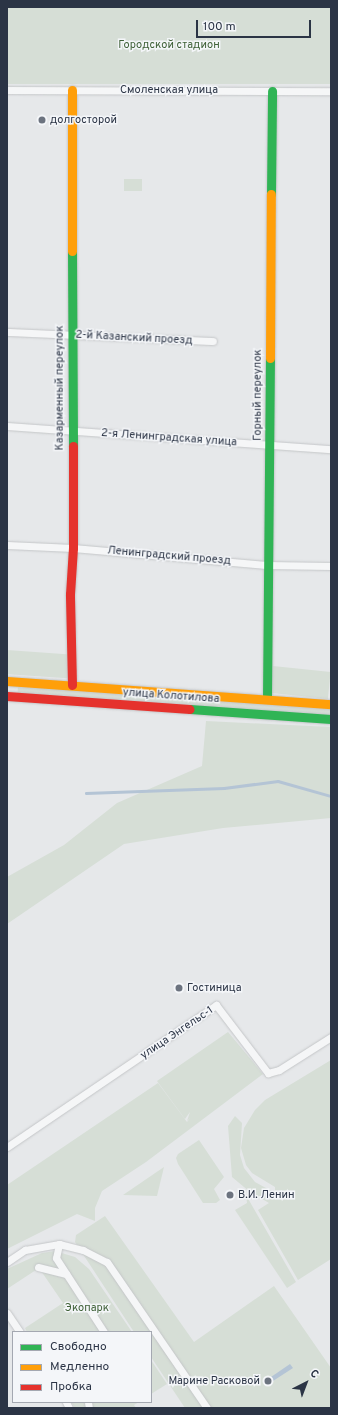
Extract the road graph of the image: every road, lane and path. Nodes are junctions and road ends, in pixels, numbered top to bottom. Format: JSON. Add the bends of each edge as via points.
{"nodes":[{"id":1,"x":7,"y":90,"type":"edge"},
{"id":2,"x":72,"y":90,"type":"junction"},
{"id":3,"x":272,"y":91,"type":"junction"},
{"id":4,"x":331,"y":91,"type":"edge"},
{"id":5,"x":7,"y":332,"type":"edge"},
{"id":6,"x":71,"y":335,"type":"junction"},
{"id":7,"x":213,"y":341,"type":"dead end"},
{"id":8,"x":7,"y":426,"type":"edge"},
{"id":9,"x":71,"y":431,"type":"junction"},
{"id":10,"x":270,"y":445,"type":"junction"},
{"id":11,"x":331,"y":449,"type":"edge"},
{"id":12,"x":7,"y":545,"type":"edge"},
{"id":13,"x":73,"y":548,"type":"junction"},
{"id":14,"x":266,"y":565,"type":"junction"},
{"id":15,"x":331,"y":566,"type":"edge"},
{"id":16,"x":9,"y":681,"type":"edge"},
{"id":17,"x":72,"y":685,"type":"junction"},
{"id":18,"x":9,"y":696,"type":"edge"},
{"id":19,"x":267,"y":699,"type":"junction"},
{"id":20,"x":331,"y":704,"type":"edge"},
{"id":21,"x":331,"y":719,"type":"edge"},
{"id":22,"x":331,"y":1037,"type":"edge"},
{"id":23,"x":7,"y":1147,"type":"edge"},
{"id":24,"x":59,"y":1244,"type":"junction"},
{"id":25,"x":7,"y":1262,"type":"edge"},
{"id":26,"x":38,"y":1266,"type":"dead end"},
{"id":27,"x":66,"y":1274,"type":"junction"},
{"id":28,"x":7,"y":1313,"type":"edge"},
{"id":29,"x":19,"y":1331,"type":"edge"},
{"id":30,"x":103,"y":1331,"type":"edge"},
{"id":31,"x":207,"y":1408,"type":"edge"}],
"edges":[{"from":1,"to":2,"type":"street","name":"Смоленская улица"},
{"from":2,"to":3,"type":"street","name":"Смоленская улица"},
{"from":2,"to":6,"type":"street","name":"Казарменный переулок"},
{"from":3,"to":4,"type":"street","name":"Смоленская улица"},
{"from":3,"to":10,"type":"street","name":"Горный переулок"},
{"from":5,"to":6,"type":"street","name":"2-й Казанский проезд"},
{"from":6,"to":7,"type":"street","name":"2-й Казанский проезд"},
{"from":6,"to":9,"type":"street","name":"Казарменный переулок"},
{"from":8,"to":9,"type":"street","name":"2-я Ленинградская улица"},
{"from":9,"to":10,"type":"street","name":"2-я Ленинградская улица"},
{"from":9,"to":13,"type":"street","name":"Казарменный переулок"},
{"from":10,"to":11,"type":"street","name":"2-я Ленинградская улица"},
{"from":10,"to":14,"type":"street","name":"Горный переулок"},
{"from":12,"to":13,"type":"street","name":"Ленинградский проезд"},
{"from":13,"to":14,"type":"street","name":"Ленинградский проезд"},
{"from":13,"to":17,"type":"street","name":"Казарменный переулок","via":[[70,594]]},
{"from":14,"to":15,"type":"street","name":"Ленинградский проезд"},
{"from":14,"to":19,"type":"street","name":"Горный переулок"},
{"from":16,"to":17,"type":"street","name":"улица Колотилова"},
{"from":16,"to":18,"type":"street","name":"улица Колотилова"},
{"from":17,"to":19,"type":"street","name":"улица Колотилова"},
{"from":18,"to":21,"type":"street","name":"улица Колотилова"},
{"from":19,"to":20,"type":"street","name":"улица Колотилова"},
{"from":22,"to":23,"type":"street","name":"улица Энгельс-1","via":[[279,1070],[268,1072],[216,1006]]},
{"from":24,"to":25,"type":"street","via":[[25,1250]]},
{"from":24,"to":27,"type":"street","via":[[56,1258]]},
{"from":24,"to":31,"type":"street","via":[[83,1250],[107,1262]]},
{"from":26,"to":27,"type":"street"},
{"from":27,"to":30,"type":"street"},
{"from":28,"to":29,"type":"street"}]}
